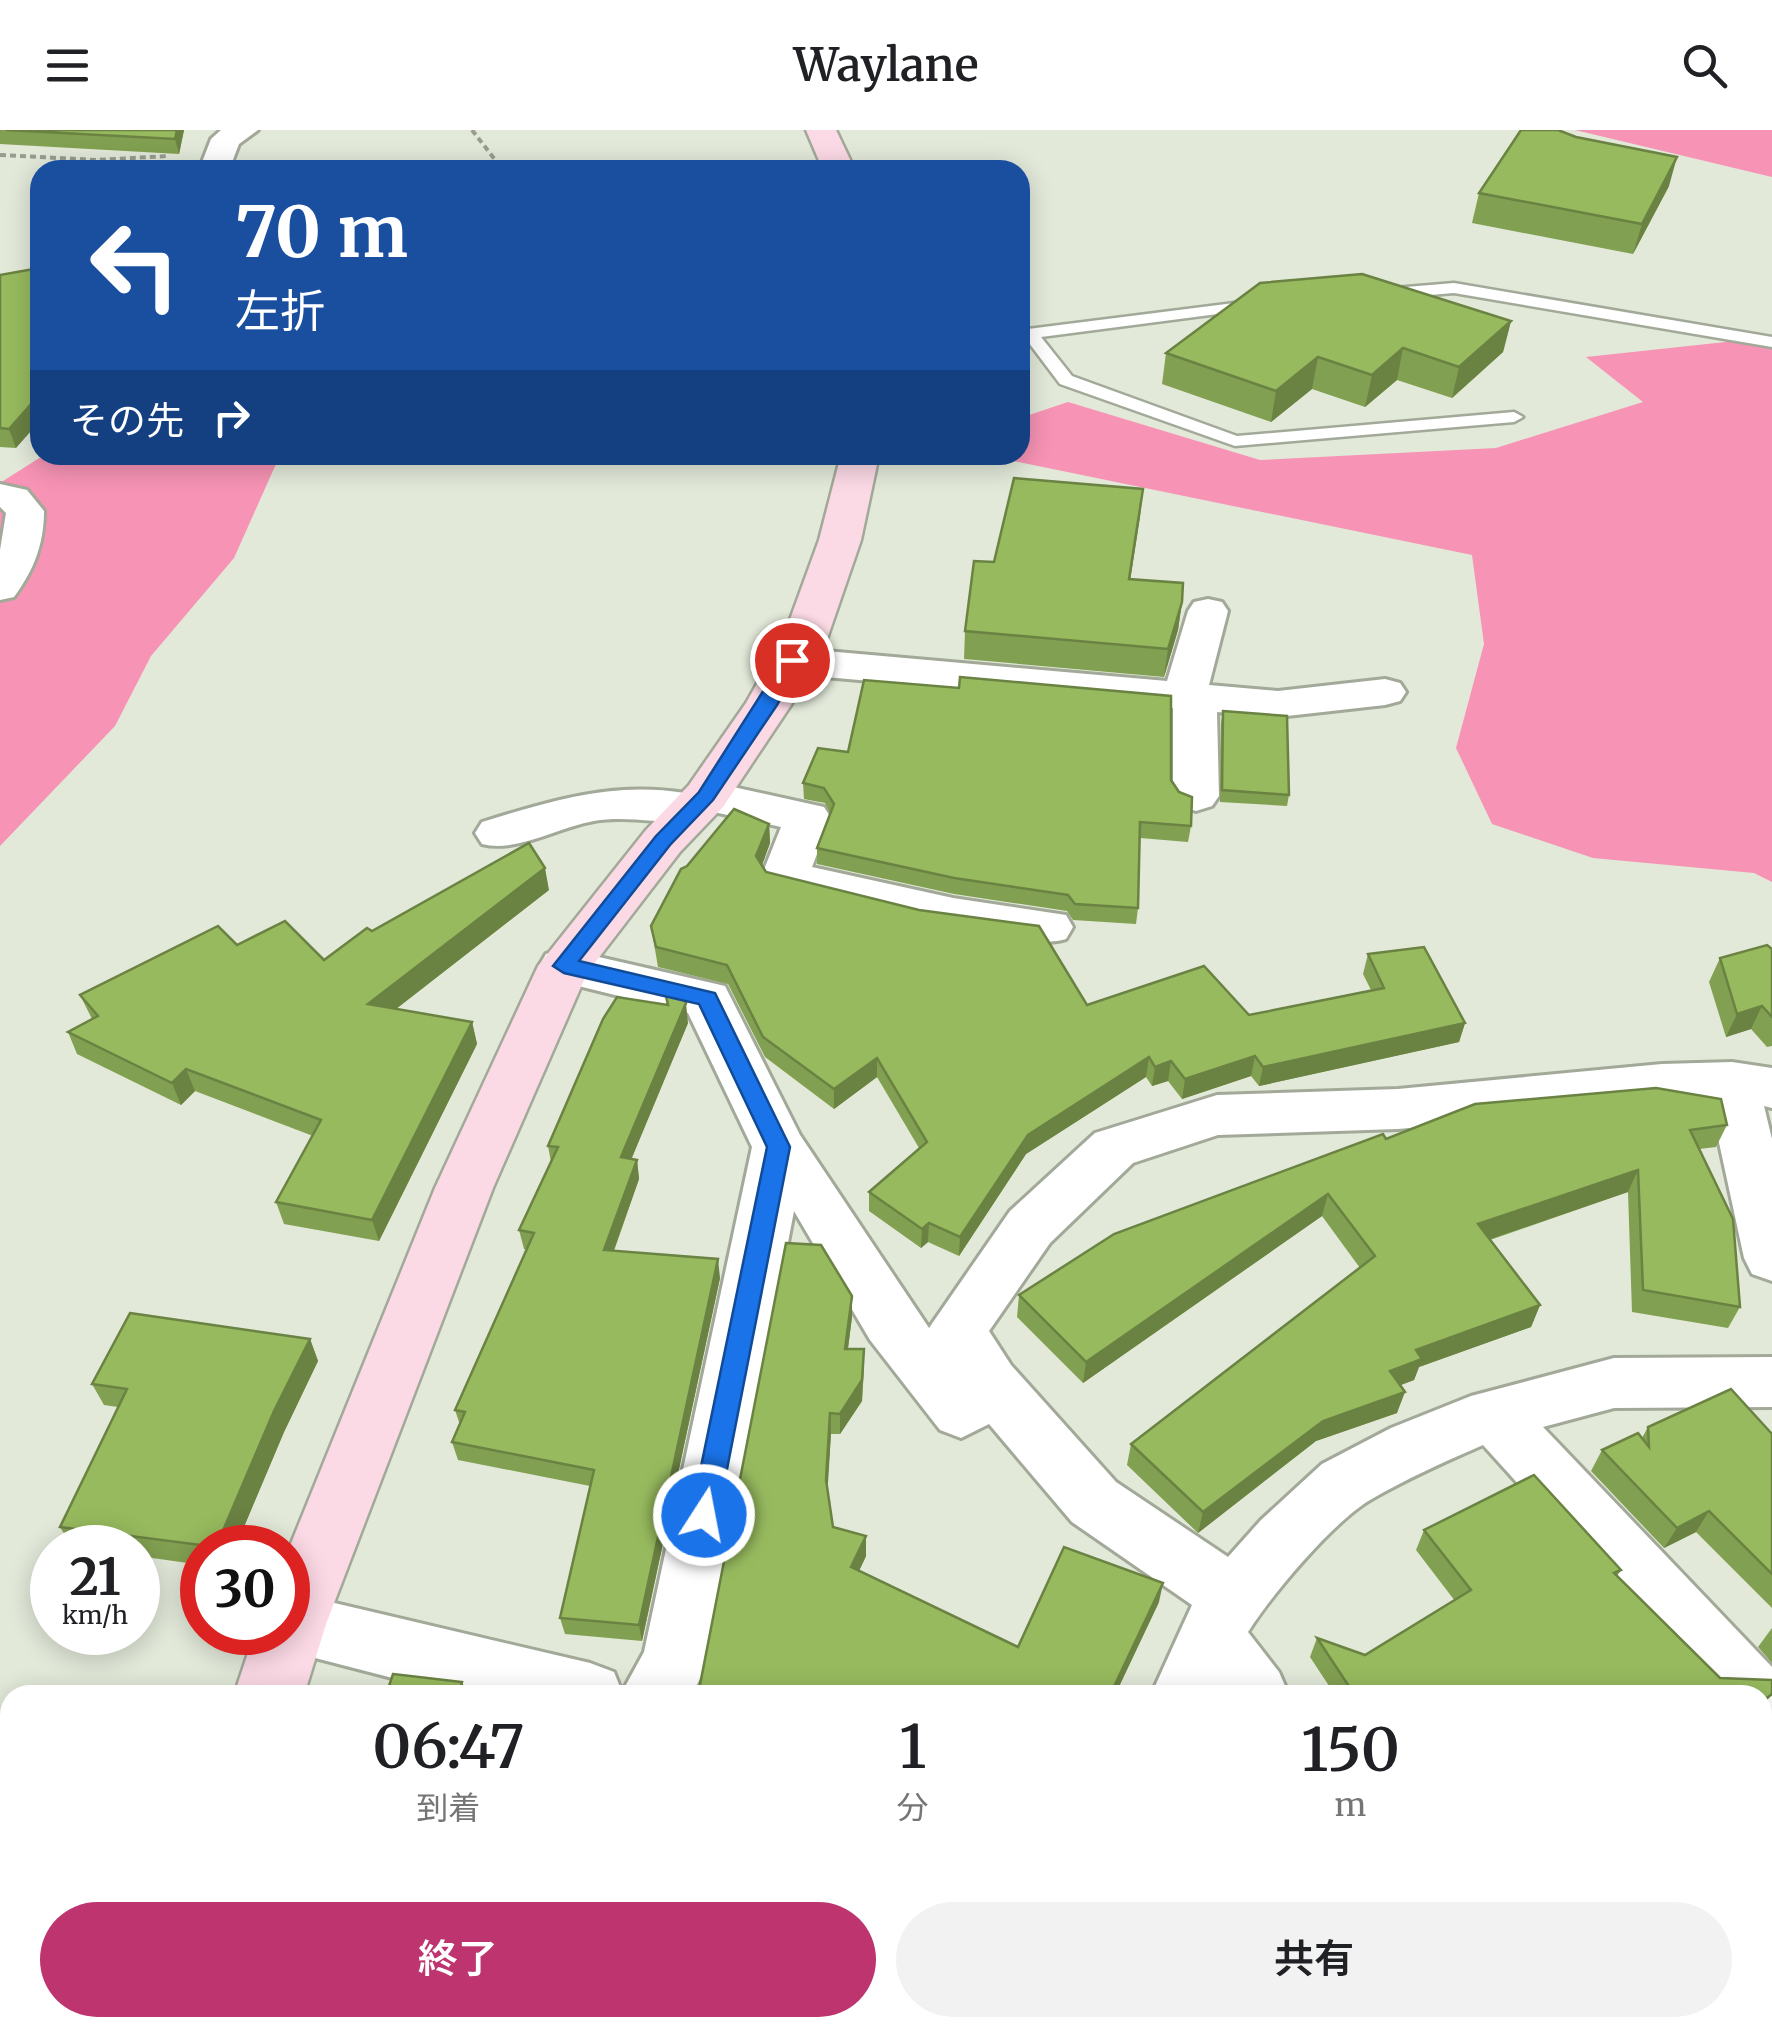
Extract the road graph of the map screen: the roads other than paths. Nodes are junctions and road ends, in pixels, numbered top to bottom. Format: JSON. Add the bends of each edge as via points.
{"nodes":[{"id":1,"x":827,"y":133,"type":"edge"},
{"id":2,"x":234,"y":134,"type":"edge"},
{"id":3,"x":220,"y":160,"type":"edge"},
{"id":4,"x":836,"y":160,"type":"edge"},
{"id":5,"x":1358,"y":296,"type":"edge"},
{"id":6,"x":1281,"y":303,"type":"edge"},
{"id":7,"x":1030,"y":334,"type":"edge"},
{"id":8,"x":1030,"y":340,"type":"edge"},
{"id":9,"x":1772,"y":342,"type":"edge"},
{"id":10,"x":1514,"y":416,"type":"dead end"},
{"id":11,"x":858,"y":465,"type":"edge"},
{"id":12,"x":0,"y":495,"type":"edge"},
{"id":13,"x":0,"y":588,"type":"edge"},
{"id":14,"x":1208,"y":612,"type":"dead end"},
{"id":15,"x":792,"y":660,"type":"junction"},
{"id":16,"x":1384,"y":692,"type":"dead end"},
{"id":17,"x":1189,"y":696,"type":"junction"},
{"id":18,"x":1196,"y":796,"type":"edge"},
{"id":19,"x":700,"y":803,"type":"junction"},
{"id":20,"x":498,"y":832,"type":"dead end"},
{"id":21,"x":1049,"y":927,"type":"dead end"},
{"id":22,"x":564,"y":966,"type":"junction"},
{"id":23,"x":1752,"y":1085,"type":"edge"},
{"id":24,"x":779,"y":1147,"type":"junction"},
{"id":25,"x":1772,"y":1258,"type":"edge"},
{"id":26,"x":990,"y":1382,"type":"junction"},
{"id":27,"x":1772,"y":1382,"type":"edge"},
{"id":28,"x":1492,"y":1414,"type":"junction"},
{"id":29,"x":310,"y":1578,"type":"edge"},
{"id":30,"x":1222,"y":1615,"type":"junction"},
{"id":31,"x":310,"y":1628,"type":"edge"},
{"id":32,"x":282,"y":1655,"type":"edge"},
{"id":33,"x":272,"y":1685,"type":"edge"},
{"id":34,"x":548,"y":1685,"type":"edge"},
{"id":35,"x":661,"y":1685,"type":"edge"},
{"id":36,"x":1190,"y":1685,"type":"edge"},
{"id":37,"x":1251,"y":1685,"type":"edge"},
{"id":38,"x":1744,"y":1685,"type":"edge"}],
"edges":[{"from":1,"to":4,"type":"street"},
{"from":2,"to":3,"type":"street"},
{"from":5,"to":9,"type":"lane","via":[[1454,288]]},
{"from":6,"to":7,"type":"lane"},
{"from":8,"to":10,"type":"lane","via":[[1066,380],[1235,441]]},
{"from":11,"to":15,"type":"street","via":[[840,540]]},
{"from":12,"to":13,"type":"street","via":[[25,511],[25,534]]},
{"from":14,"to":17,"type":"street"},
{"from":15,"to":17,"type":"street"},
{"from":15,"to":19,"type":"street"},
{"from":16,"to":17,"type":"street","via":[[1278,704]]},
{"from":17,"to":18,"type":"street"},
{"from":19,"to":20,"type":"street","via":[[595,804]]},
{"from":19,"to":21,"type":"street","via":[[808,818],[785,877],[953,915]]},
{"from":19,"to":22,"type":"street"},
{"from":22,"to":24,"type":"street","via":[[707,998]]},
{"from":22,"to":29,"type":"street","via":[[464,1188]]},
{"from":23,"to":25,"type":"street"},
{"from":23,"to":26,"type":"street","via":[[1662,1084],[1398,1109],[1217,1114],[1114,1148],[1030,1227],[956,1330]]},
{"from":24,"to":26,"type":"street","via":[[891,1323],[961,1412]]},
{"from":24,"to":35,"type":"street","via":[[675,1662]]},
{"from":26,"to":30,"type":"street","via":[[1094,1502]]},
{"from":27,"to":28,"type":"street","via":[[1614,1384]]},
{"from":28,"to":30,"type":"street","via":[[1344,1483],[1283,1540]]},
{"from":28,"to":38,"type":"street"},
{"from":30,"to":36,"type":"street"},
{"from":30,"to":37,"type":"street"},
{"from":31,"to":34,"type":"street"},
{"from":32,"to":33,"type":"street"}]}
